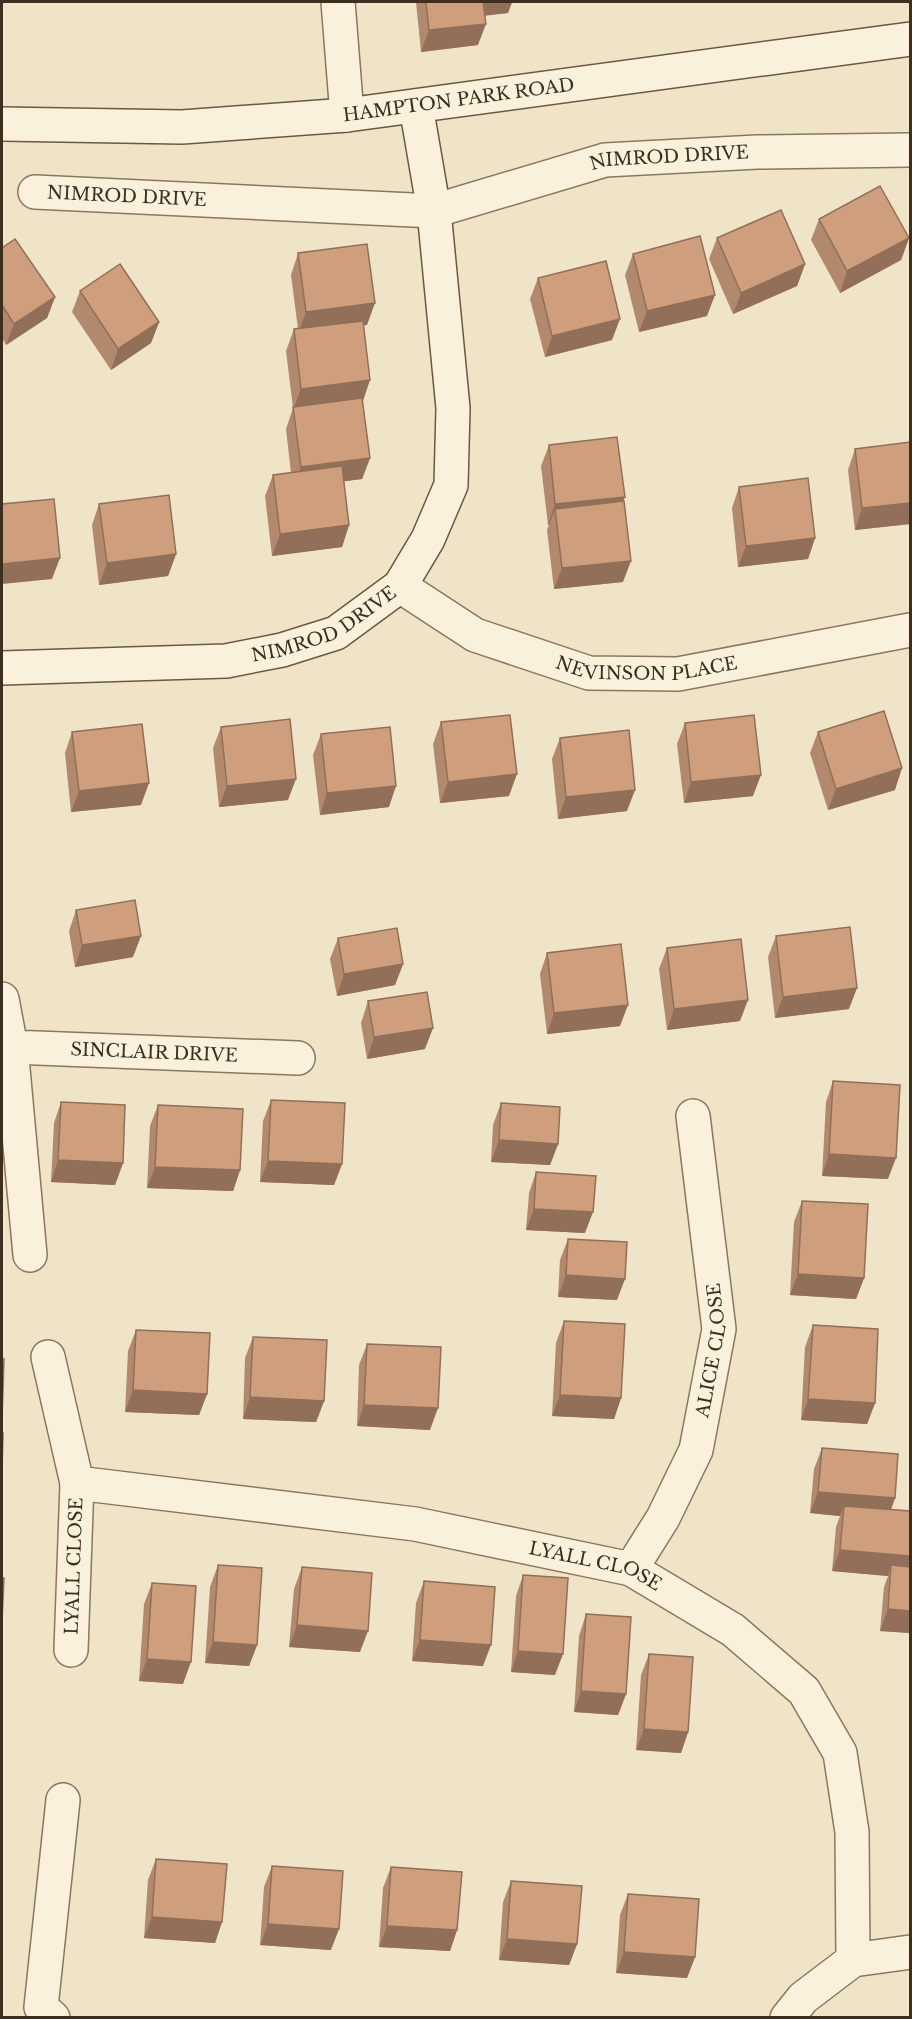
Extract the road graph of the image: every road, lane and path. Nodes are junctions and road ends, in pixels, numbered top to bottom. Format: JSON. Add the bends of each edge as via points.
{"nodes":[{"id":1,"x":338,"y":2,"type":"edge"},
{"id":2,"x":910,"y":39,"type":"edge"},
{"id":3,"x":416,"y":106,"type":"junction"},
{"id":4,"x":347,"y":115,"type":"junction"},
{"id":5,"x":2,"y":124,"type":"edge"},
{"id":6,"x":910,"y":150,"type":"edge"},
{"id":7,"x":35,"y":192,"type":"dead end"},
{"id":8,"x":434,"y":211,"type":"junction"},
{"id":9,"x":400,"y":586,"type":"junction"},
{"id":10,"x":910,"y":630,"type":"edge"},
{"id":11,"x":2,"y":668,"type":"edge"},
{"id":12,"x":2,"y":999,"type":"edge"},
{"id":13,"x":11,"y":1047,"type":"junction"},
{"id":14,"x":298,"y":1058,"type":"dead end"},
{"id":15,"x":693,"y":1116,"type":"dead end"},
{"id":16,"x":30,"y":1255,"type":"dead end"},
{"id":17,"x":48,"y":1357,"type":"dead end"},
{"id":18,"x":76,"y":1483,"type":"junction"},
{"id":19,"x":631,"y":1569,"type":"junction"},
{"id":20,"x":71,"y":1650,"type":"dead end"},
{"id":21,"x":63,"y":1800,"type":"dead end"},
{"id":22,"x":910,"y":1952,"type":"edge"},
{"id":23,"x":853,"y":1960,"type":"junction"},
{"id":24,"x":53,"y":2018,"type":"edge"},
{"id":25,"x":787,"y":2018,"type":"edge"}],
"edges":[{"from":1,"to":4,"type":"street"},
{"from":2,"to":3,"type":"street","name":"HAMPTON PARK ROAD"},
{"from":3,"to":4,"type":"street","name":"HAMPTON PARK ROAD"},
{"from":3,"to":8,"type":"street","name":"NIMROD DRIVE"},
{"from":4,"to":5,"type":"street","name":"HAMPTON PARK ROAD","via":[[183,127]]},
{"from":6,"to":8,"type":"street","name":"NIMROD DRIVE","via":[[757,152],[605,160]]},
{"from":7,"to":8,"type":"street","name":"NIMROD DRIVE"},
{"from":8,"to":9,"type":"street","name":"NIMROD DRIVE","via":[[453,408],[451,485],[428,539]]},
{"from":9,"to":10,"type":"street","name":"NEVINSON PLACE","via":[[475,635],[589,673],[678,674]]},
{"from":9,"to":11,"type":"street","name":"NIMROD DRIVE","via":[[336,633],[282,650],[226,661]]},
{"from":12,"to":13,"type":"street"},
{"from":13,"to":14,"type":"street","name":"SINCLAIR DRIVE"},
{"from":13,"to":16,"type":"street"},
{"from":15,"to":19,"type":"street","name":"ALICE CLOSE","via":[[719,1329],[696,1450],[663,1518]]},
{"from":17,"to":18,"type":"street","name":"LYALL CLOSE"},
{"from":18,"to":19,"type":"street","name":"LYALL CLOSE","via":[[415,1524]]},
{"from":18,"to":20,"type":"street","name":"LYALL CLOSE"},
{"from":19,"to":23,"type":"street","name":"LYALL CLOSE","via":[[734,1630],[804,1691],[840,1753],[852,1832]]},
{"from":21,"to":24,"type":"street","via":[[41,2007]]},
{"from":22,"to":23,"type":"street"},
{"from":23,"to":25,"type":"street","via":[[803,1998]]}]}
